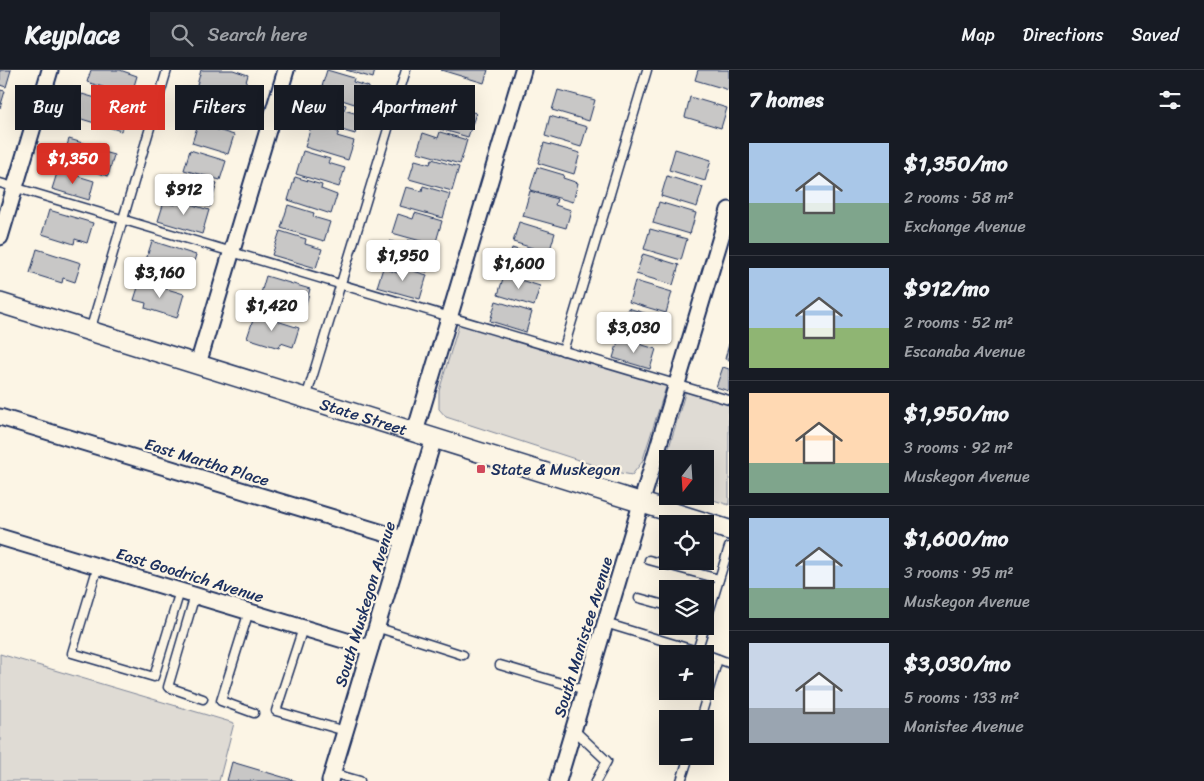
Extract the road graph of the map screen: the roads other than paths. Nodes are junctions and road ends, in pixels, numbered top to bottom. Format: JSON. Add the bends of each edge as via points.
{"nodes":[{"id":1,"x":50,"y":70,"type":"edge"},
{"id":2,"x":167,"y":70,"type":"edge"},
{"id":3,"x":286,"y":70,"type":"edge"},
{"id":4,"x":406,"y":70,"type":"edge"},
{"id":5,"x":523,"y":70,"type":"edge"},
{"id":6,"x":647,"y":70,"type":"edge"},
{"id":7,"x":0,"y":183,"type":"edge"},
{"id":8,"x":15,"y":187,"type":"junction"},
{"id":9,"x":729,"y":210,"type":"edge"},
{"id":10,"x":122,"y":219,"type":"junction"},
{"id":11,"x":0,"y":237,"type":"edge"},
{"id":12,"x":231,"y":252,"type":"junction"},
{"id":13,"x":341,"y":285,"type":"junction"},
{"id":14,"x":0,"y":303,"type":"edge"},
{"id":15,"x":450,"y":317,"type":"junction"},
{"id":16,"x":90,"y":331,"type":"junction"},
{"id":17,"x":563,"y":351,"type":"junction"},
{"id":18,"x":198,"y":364,"type":"junction"},
{"id":19,"x":677,"y":385,"type":"junction"},
{"id":20,"x":306,"y":398,"type":"junction"},
{"id":21,"x":729,"y":400,"type":"edge"},
{"id":22,"x":0,"y":418,"type":"edge"},
{"id":23,"x":415,"y":432,"type":"junction"},
{"id":24,"x":434,"y":438,"type":"junction"},
{"id":25,"x":642,"y":502,"type":"junction"},
{"id":26,"x":729,"y":530,"type":"edge"},
{"id":27,"x":0,"y":537,"type":"edge"},
{"id":28,"x":403,"y":539,"type":"junction"},
{"id":29,"x":729,"y":547,"type":"edge"},
{"id":30,"x":649,"y":560,"type":"dead end"},
{"id":31,"x":98,"y":566,"type":"junction"},
{"id":32,"x":719,"y":579,"type":"junction"},
{"id":33,"x":188,"y":593,"type":"junction"},
{"id":34,"x":714,"y":594,"type":"edge"},
{"id":35,"x":639,"y":598,"type":"dead end"},
{"id":36,"x":659,"y":604,"type":"edge"},
{"id":37,"x":248,"y":611,"type":"junction"},
{"id":38,"x":605,"y":623,"type":"junction"},
{"id":39,"x":376,"y":627,"type":"junction"},
{"id":40,"x":303,"y":628,"type":"junction"},
{"id":41,"x":676,"y":645,"type":"edge"},
{"id":42,"x":370,"y":648,"type":"junction"},
{"id":43,"x":462,"y":655,"type":"dead end"},
{"id":44,"x":714,"y":658,"type":"edge"},
{"id":45,"x":718,"y":659,"type":"junction"},
{"id":46,"x":729,"y":662,"type":"edge"},
{"id":47,"x":500,"y":665,"type":"dead end"},
{"id":48,"x":585,"y":690,"type":"junction"},
{"id":49,"x":203,"y":699,"type":"dead end"},
{"id":50,"x":703,"y":710,"type":"edge"},
{"id":51,"x":254,"y":713,"type":"dead end"},
{"id":52,"x":573,"y":730,"type":"junction"},
{"id":53,"x":345,"y":731,"type":"junction"},
{"id":54,"x":686,"y":765,"type":"edge"},
{"id":55,"x":331,"y":777,"type":"edge"},
{"id":56,"x":360,"y":781,"type":"edge"},
{"id":57,"x":558,"y":781,"type":"edge"},
{"id":58,"x":596,"y":781,"type":"edge"},
{"id":59,"x":681,"y":781,"type":"edge"}],
"edges":[{"from":1,"to":8,"type":"street"},
{"from":2,"to":10,"type":"lane"},
{"from":3,"to":12,"type":"street"},
{"from":4,"to":13,"type":"lane"},
{"from":5,"to":15,"type":"street"},
{"from":6,"to":17,"type":"lane"},
{"from":7,"to":8,"type":"lane"},
{"from":8,"to":10,"type":"lane"},
{"from":8,"to":11,"type":"street"},
{"from":9,"to":19,"type":"street","name":"South Manistee Avenue"},
{"from":10,"to":12,"type":"lane"},
{"from":10,"to":16,"type":"lane"},
{"from":12,"to":13,"type":"lane"},
{"from":12,"to":18,"type":"street"},
{"from":13,"to":15,"type":"lane"},
{"from":13,"to":20,"type":"lane"},
{"from":14,"to":16,"type":"street","name":"State Street"},
{"from":15,"to":17,"type":"lane"},
{"from":15,"to":23,"type":"street"},
{"from":16,"to":18,"type":"street","name":"State Street"},
{"from":17,"to":19,"type":"lane"},
{"from":18,"to":20,"type":"street","name":"State Street"},
{"from":19,"to":21,"type":"lane"},
{"from":19,"to":25,"type":"street","name":"South Manistee Avenue"},
{"from":20,"to":23,"type":"street","name":"State Street"},
{"from":22,"to":28,"type":"street","name":"East Martha Place"},
{"from":23,"to":24,"type":"street","name":"State Street"},
{"from":24,"to":25,"type":"street","name":"State Street"},
{"from":24,"to":28,"type":"street","name":"South Muskegon Avenue"},
{"from":25,"to":26,"type":"street","name":"State Street"},
{"from":25,"to":38,"type":"street","name":"South Manistee Avenue"},
{"from":27,"to":31,"type":"street","name":"East Goodrich Avenue"},
{"from":28,"to":39,"type":"street","name":"South Muskegon Avenue"},
{"from":29,"to":32,"type":"lane"},
{"from":30,"to":32,"type":"lane"},
{"from":31,"to":33,"type":"street","name":"East Goodrich Avenue"},
{"from":31,"to":33,"type":"lane","via":[[72,652],[154,678]]},
{"from":32,"to":34,"type":"lane"},
{"from":33,"to":37,"type":"street","name":"East Goodrich Avenue"},
{"from":33,"to":49,"type":"lane","via":[[168,687]]},
{"from":35,"to":36,"type":"lane"},
{"from":37,"to":40,"type":"street","name":"East Goodrich Avenue"},
{"from":37,"to":51,"type":"lane","via":[[221,701]]},
{"from":38,"to":41,"type":"lane"},
{"from":38,"to":48,"type":"street","name":"South Manistee Avenue"},
{"from":39,"to":42,"type":"street","name":"South Muskegon Avenue"},
{"from":39,"to":43,"type":"lane"},
{"from":40,"to":42,"type":"street","name":"East Goodrich Avenue"},
{"from":40,"to":53,"type":"lane","via":[[276,711]]},
{"from":42,"to":53,"type":"street","name":"South Muskegon Avenue"},
{"from":44,"to":45,"type":"lane"},
{"from":45,"to":46,"type":"lane"},
{"from":45,"to":50,"type":"lane"},
{"from":47,"to":48,"type":"lane"},
{"from":48,"to":52,"type":"street","name":"South Manistee Avenue"},
{"from":52,"to":57,"type":"street","name":"South Manistee Avenue"},
{"from":52,"to":58,"type":"lane","via":[[607,761]]},
{"from":53,"to":55,"type":"street","name":"South Muskegon Avenue"},
{"from":54,"to":59,"type":"lane"},
{"from":55,"to":56,"type":"lane"}]}
